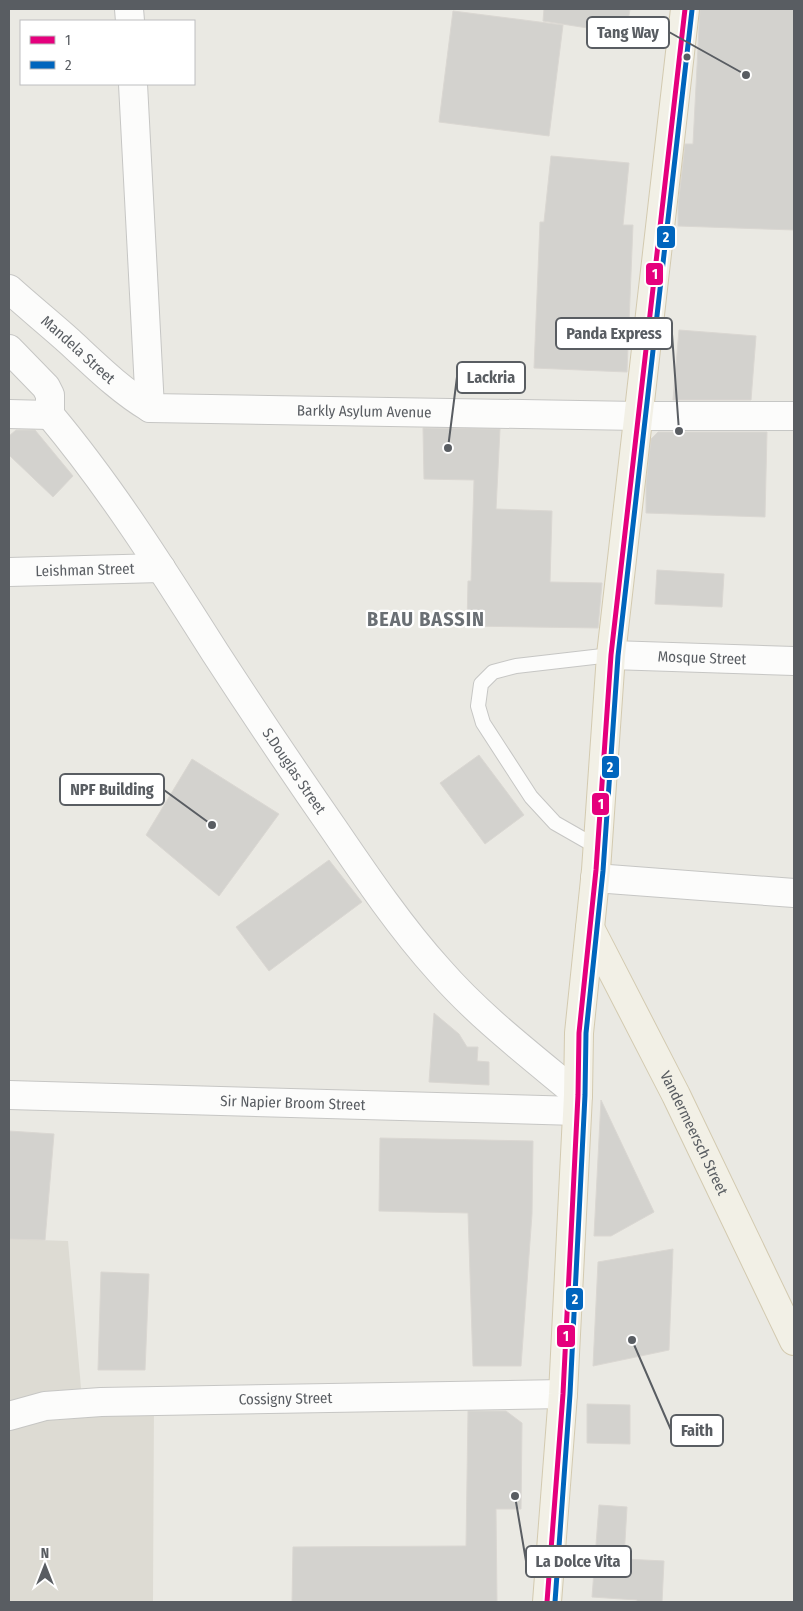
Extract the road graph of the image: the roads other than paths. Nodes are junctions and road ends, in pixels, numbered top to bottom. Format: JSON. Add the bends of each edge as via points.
{"nodes":[{"id":1,"x":685,"y":9,"type":"edge"},
{"id":2,"x":133,"y":85,"type":"edge"},
{"id":3,"x":9,"y":289,"type":"edge"},
{"id":4,"x":9,"y":349,"type":"edge"},
{"id":5,"x":150,"y":408,"type":"junction"},
{"id":6,"x":9,"y":414,"type":"edge"},
{"id":7,"x":50,"y":415,"type":"junction"},
{"id":8,"x":638,"y":416,"type":"junction"},
{"id":9,"x":794,"y":416,"type":"edge"},
{"id":10,"x":161,"y":568,"type":"junction"},
{"id":11,"x":9,"y":572,"type":"edge"},
{"id":12,"x":611,"y":656,"type":"junction"},
{"id":13,"x":794,"y":660,"type":"edge"},
{"id":14,"x":598,"y":847,"type":"junction"},
{"id":15,"x":595,"y":878,"type":"junction"},
{"id":16,"x":794,"y":893,"type":"edge"},
{"id":17,"x":590,"y":928,"type":"junction"},
{"id":18,"x":9,"y":1095,"type":"edge"},
{"id":19,"x":577,"y":1103,"type":"junction"},
{"id":20,"x":794,"y":1341,"type":"edge"},
{"id":21,"x":563,"y":1394,"type":"junction"},
{"id":22,"x":9,"y":1416,"type":"edge"},
{"id":23,"x":546,"y":1602,"type":"edge"}],
"edges":[{"from":1,"to":8,"type":"main road"},
{"from":2,"to":5,"type":"street"},
{"from":3,"to":5,"type":"street","name":"Mandela Street","via":[[117,385]]},
{"from":4,"to":7,"type":"street","via":[[46,386],[50,396]]},
{"from":5,"to":8,"type":"street","name":"Barkly Asylum Avenue"},
{"from":6,"to":7,"type":"street"},
{"from":7,"to":10,"type":"street","name":"S.Douglas Street"},
{"from":8,"to":9,"type":"street","name":"Barkly Asylum Avenue"},
{"from":8,"to":12,"type":"main road"},
{"from":10,"to":11,"type":"street","name":"Leishman Street"},
{"from":10,"to":19,"type":"street","name":"S.Douglas Street","via":[[269,736],[415,942],[467,1001]]},
{"from":12,"to":13,"type":"street","name":"Mosque Street"},
{"from":12,"to":14,"type":"main road"},
{"from":12,"to":14,"type":"lane","via":[[516,666],[493,672],[482,684],[478,706],[483,722],[531,797],[555,823]]},
{"from":14,"to":15,"type":"main road"},
{"from":15,"to":16,"type":"street"},
{"from":15,"to":17,"type":"main road"},
{"from":17,"to":19,"type":"main road","via":[[579,1033]]},
{"from":17,"to":20,"type":"main road","name":"Vandermeersch Street","via":[[676,1095]]},
{"from":18,"to":19,"type":"street","name":"Sir Napier Broom Street"},
{"from":19,"to":21,"type":"main road"},
{"from":21,"to":22,"type":"street","name":"Cossigny Street","via":[[102,1402],[44,1406]]},
{"from":21,"to":23,"type":"main road"}]}
